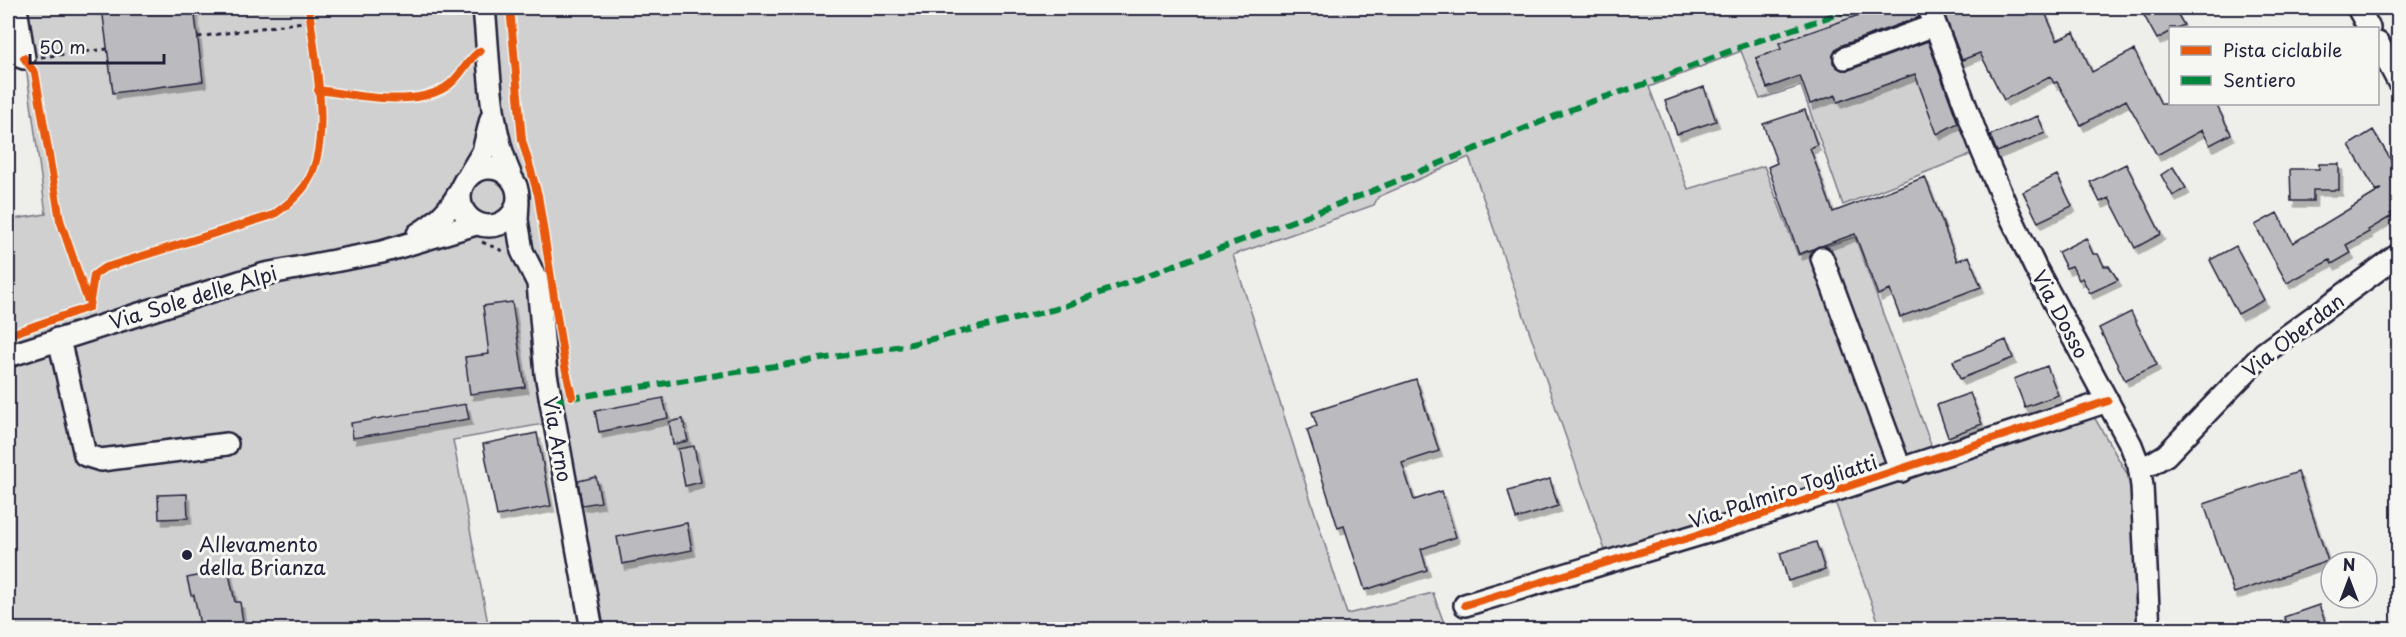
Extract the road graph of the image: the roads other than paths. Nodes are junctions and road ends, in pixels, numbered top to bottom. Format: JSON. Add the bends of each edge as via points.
{"nodes":[{"id":1,"x":15,"y":8,"type":"edge"},
{"id":2,"x":484,"y":8,"type":"edge"},
{"id":3,"x":2358,"y":8,"type":"edge"},
{"id":4,"x":1932,"y":16,"type":"edge"},
{"id":5,"x":2368,"y":27,"type":"edge"},
{"id":6,"x":2379,"y":45,"type":"edge"},
{"id":7,"x":16,"y":55,"type":"edge"},
{"id":8,"x":1845,"y":58,"type":"dead end"},
{"id":9,"x":2398,"y":81,"type":"edge"},
{"id":10,"x":493,"y":100,"type":"junction"},
{"id":11,"x":512,"y":179,"type":"junction"},
{"id":12,"x":464,"y":184,"type":"junction"},
{"id":13,"x":518,"y":201,"type":"junction"},
{"id":14,"x":482,"y":231,"type":"junction"},
{"id":15,"x":382,"y":252,"type":"junction"},
{"id":16,"x":515,"y":254,"type":"junction"},
{"id":17,"x":2398,"y":255,"type":"edge"},
{"id":18,"x":1822,"y":258,"type":"dead end"},
{"id":19,"x":57,"y":339,"type":"junction"},
{"id":20,"x":8,"y":356,"type":"edge"},
{"id":21,"x":2108,"y":401,"type":"junction"},
{"id":22,"x":227,"y":444,"type":"dead end"},
{"id":23,"x":2139,"y":466,"type":"junction"},
{"id":24,"x":1901,"y":471,"type":"junction"},
{"id":25,"x":1465,"y":605,"type":"dead end"},
{"id":26,"x":592,"y":630,"type":"edge"},
{"id":27,"x":2149,"y":630,"type":"edge"}],
"edges":[{"from":1,"to":7,"type":"street"},
{"from":2,"to":10,"type":"street"},
{"from":3,"to":5,"type":"street"},
{"from":4,"to":8,"type":"street"},
{"from":4,"to":21,"type":"street","name":"Via Dosso","via":[[1982,150],[2035,267]]},
{"from":6,"to":9,"type":"street"},
{"from":10,"to":11,"type":"street","via":[[501,150]]},
{"from":10,"to":12,"type":"street","via":[[483,152]]},
{"from":11,"to":12,"type":"street","via":[[506,173],[483,168]]},
{"from":11,"to":13,"type":"street"},
{"from":12,"to":14,"type":"street","via":[[462,211]]},
{"from":12,"to":15,"type":"street","via":[[438,222]]},
{"from":13,"to":14,"type":"street","via":[[509,219]]},
{"from":13,"to":16,"type":"street","name":"Via Arno"},
{"from":14,"to":15,"type":"street"},
{"from":14,"to":16,"type":"street","name":"Via Arno"},
{"from":15,"to":19,"type":"street","name":"Via Sole delle Alpi","via":[[265,274]]},
{"from":16,"to":26,"type":"street","name":"Via Arno","via":[[538,283],[546,374]]},
{"from":17,"to":23,"type":"street","name":"Via Oberdan","via":[[2264,353],[2166,454],[2151,464]]},
{"from":18,"to":24,"type":"street"},
{"from":19,"to":20,"type":"street","name":"Via Sole delle Alpi"},
{"from":19,"to":22,"type":"street","via":[[85,454],[101,460]]},
{"from":21,"to":23,"type":"street","name":"Via Dosso"},
{"from":21,"to":24,"type":"street","name":"Via Palmiro Togliatti"},
{"from":23,"to":27,"type":"street","name":"Via Dosso"},
{"from":24,"to":25,"type":"street","name":"Via Palmiro Togliatti"}]}
